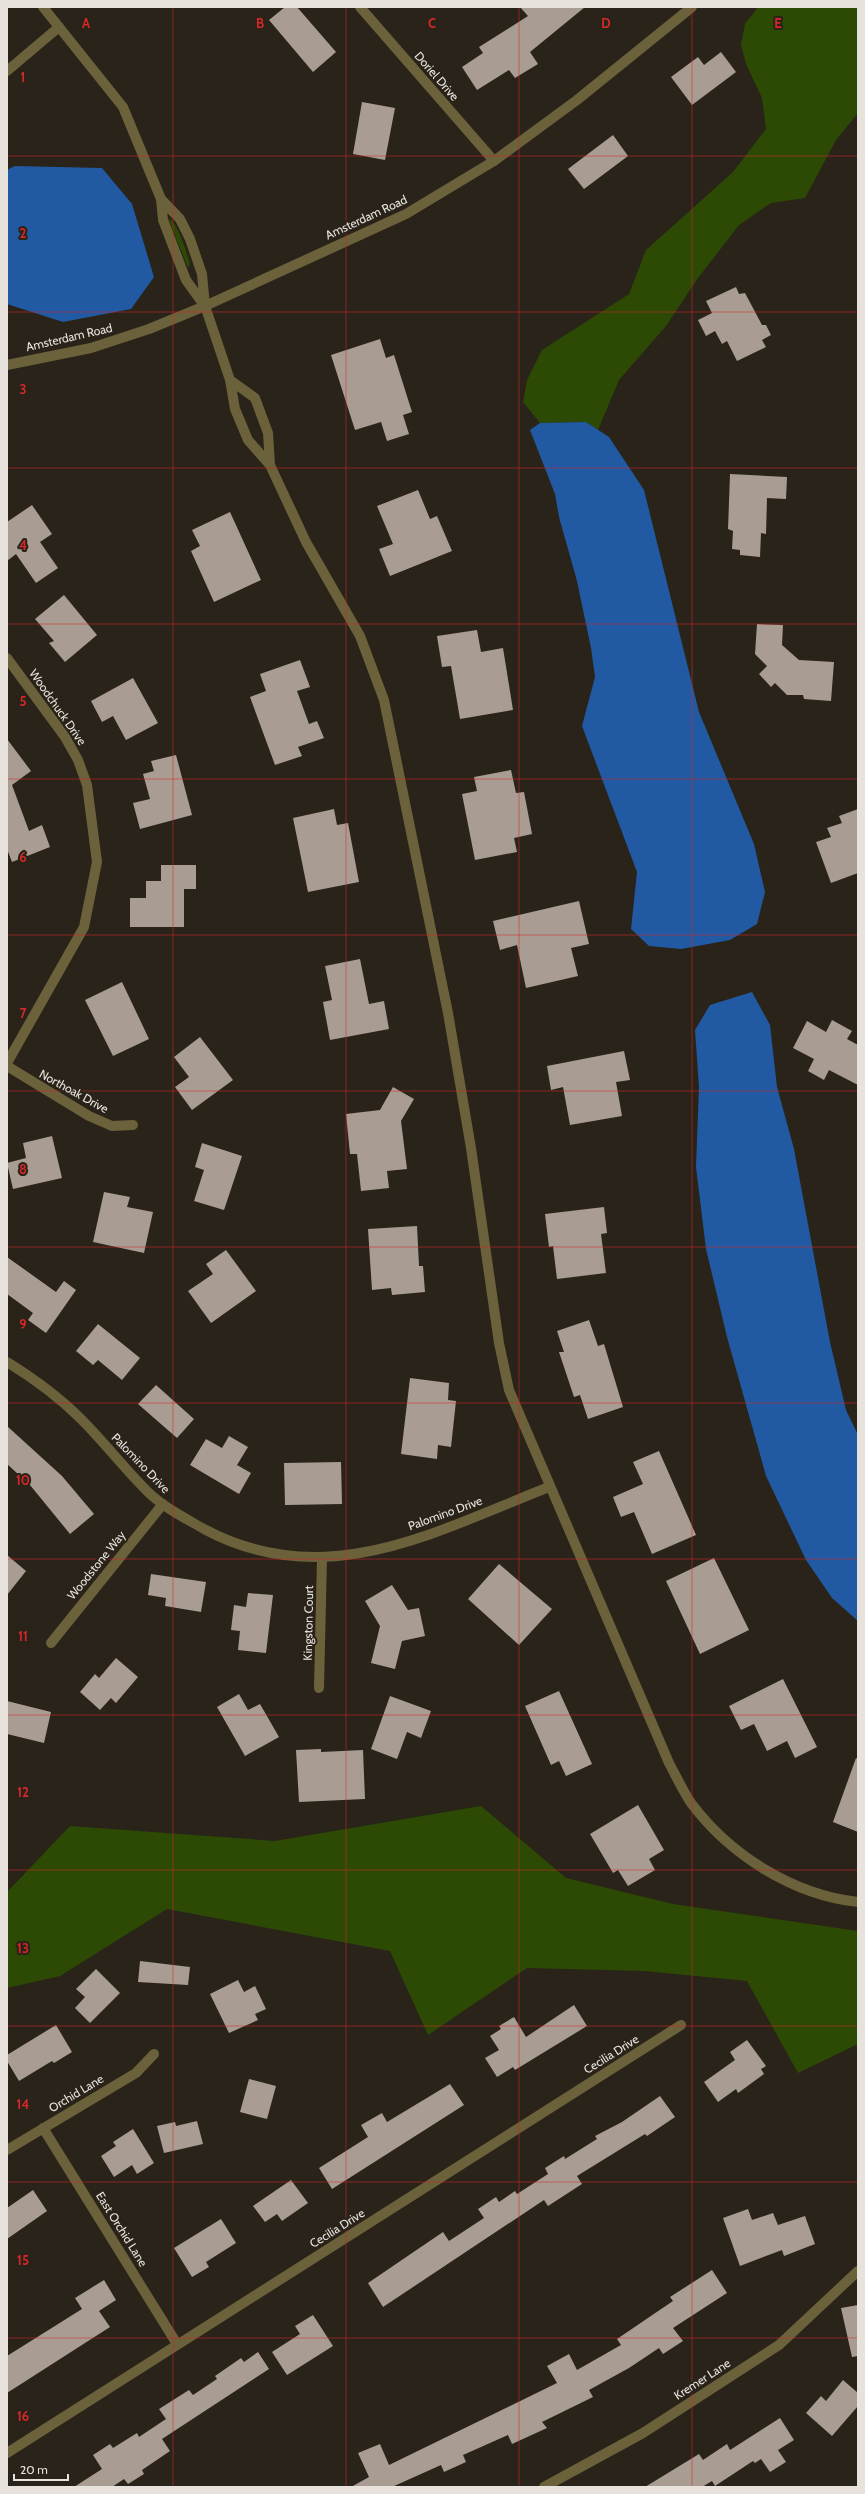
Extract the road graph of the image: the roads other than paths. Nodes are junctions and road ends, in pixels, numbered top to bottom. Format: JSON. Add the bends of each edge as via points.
{"nodes":[{"id":1,"x":43,"y":7,"type":"edge"},
{"id":2,"x":360,"y":7,"type":"edge"},
{"id":3,"x":692,"y":7,"type":"edge"},
{"id":4,"x":59,"y":27,"type":"junction"},
{"id":5,"x":7,"y":71,"type":"edge"},
{"id":6,"x":494,"y":161,"type":"junction"},
{"id":7,"x":161,"y":199,"type":"junction"},
{"id":8,"x":205,"y":306,"type":"junction"},
{"id":9,"x":7,"y":365,"type":"edge"},
{"id":10,"x":230,"y":380,"type":"junction"},
{"id":11,"x":270,"y":466,"type":"junction"},
{"id":12,"x":7,"y":658,"type":"edge"},
{"id":13,"x":7,"y":1063,"type":"edge"},
{"id":14,"x":7,"y":1066,"type":"edge"},
{"id":15,"x":133,"y":1125,"type":"dead end"},
{"id":16,"x":7,"y":1362,"type":"edge"},
{"id":17,"x":549,"y":1487,"type":"junction"},
{"id":18,"x":163,"y":1504,"type":"junction"},
{"id":19,"x":322,"y":1558,"type":"junction"},
{"id":20,"x":51,"y":1643,"type":"dead end"},
{"id":21,"x":319,"y":1688,"type":"dead end"},
{"id":22,"x":858,"y":1902,"type":"edge"},
{"id":23,"x":681,"y":2025,"type":"dead end"},
{"id":24,"x":154,"y":2054,"type":"dead end"},
{"id":25,"x":43,"y":2128,"type":"junction"},
{"id":26,"x":7,"y":2150,"type":"edge"},
{"id":27,"x":858,"y":2271,"type":"edge"},
{"id":28,"x":177,"y":2344,"type":"junction"},
{"id":29,"x":7,"y":2452,"type":"edge"},
{"id":30,"x":544,"y":2487,"type":"edge"}],
"edges":[{"from":1,"to":4,"type":"street"},
{"from":2,"to":6,"type":"street","name":"Doriel Drive"},
{"from":3,"to":6,"type":"street","name":"Amsterdam Road","via":[[577,100]]},
{"from":4,"to":5,"type":"street"},
{"from":4,"to":7,"type":"street","via":[[124,107]]},
{"from":6,"to":8,"type":"street","name":"Amsterdam Road","via":[[406,214]]},
{"from":7,"to":8,"type":"street","via":[[163,220],[186,280]]},
{"from":7,"to":8,"type":"street","via":[[180,219],[190,239],[202,274]]},
{"from":8,"to":9,"type":"street","name":"Amsterdam Road","via":[[149,329],[91,348]]},
{"from":8,"to":10,"type":"street"},
{"from":10,"to":11,"type":"street","via":[[235,409],[248,440]]},
{"from":10,"to":11,"type":"street","via":[[254,398],[268,433]]},
{"from":11,"to":17,"type":"street","via":[[306,542],[360,636],[384,700],[448,1013],[471,1148],[499,1343],[509,1390]]},
{"from":12,"to":13,"type":"street","name":"Woodchuck Drive","via":[[65,737],[78,760],[87,784],[97,862],[84,928]]},
{"from":14,"to":15,"type":"street","name":"Northoak Drive","via":[[89,1116],[112,1126]]},
{"from":16,"to":18,"type":"street","name":"Palomino Drive","via":[[34,1379],[81,1418],[147,1491]]},
{"from":17,"to":19,"type":"street","name":"Palomino Drive","via":[[420,1537],[370,1553]]},
{"from":17,"to":22,"type":"street","via":[[668,1763],[691,1802],[723,1837],[765,1870],[810,1890]]},
{"from":18,"to":19,"type":"street","name":"Palomino Drive","via":[[226,1541],[276,1554]]},
{"from":18,"to":20,"type":"street","name":"Woodstone Way"},
{"from":19,"to":21,"type":"street","name":"Kingston Court"},
{"from":23,"to":28,"type":"street","name":"Cecilia Drive"},
{"from":24,"to":25,"type":"street","name":"Orchid Lane","via":[[136,2073]]},
{"from":25,"to":26,"type":"street","name":"Orchid Lane"},
{"from":25,"to":28,"type":"street","name":"East Orchid Lane"},
{"from":27,"to":30,"type":"street","name":"Kremer Lane","via":[[779,2345],[643,2433]]},
{"from":28,"to":29,"type":"street","name":"Cecilia Drive"}]}
